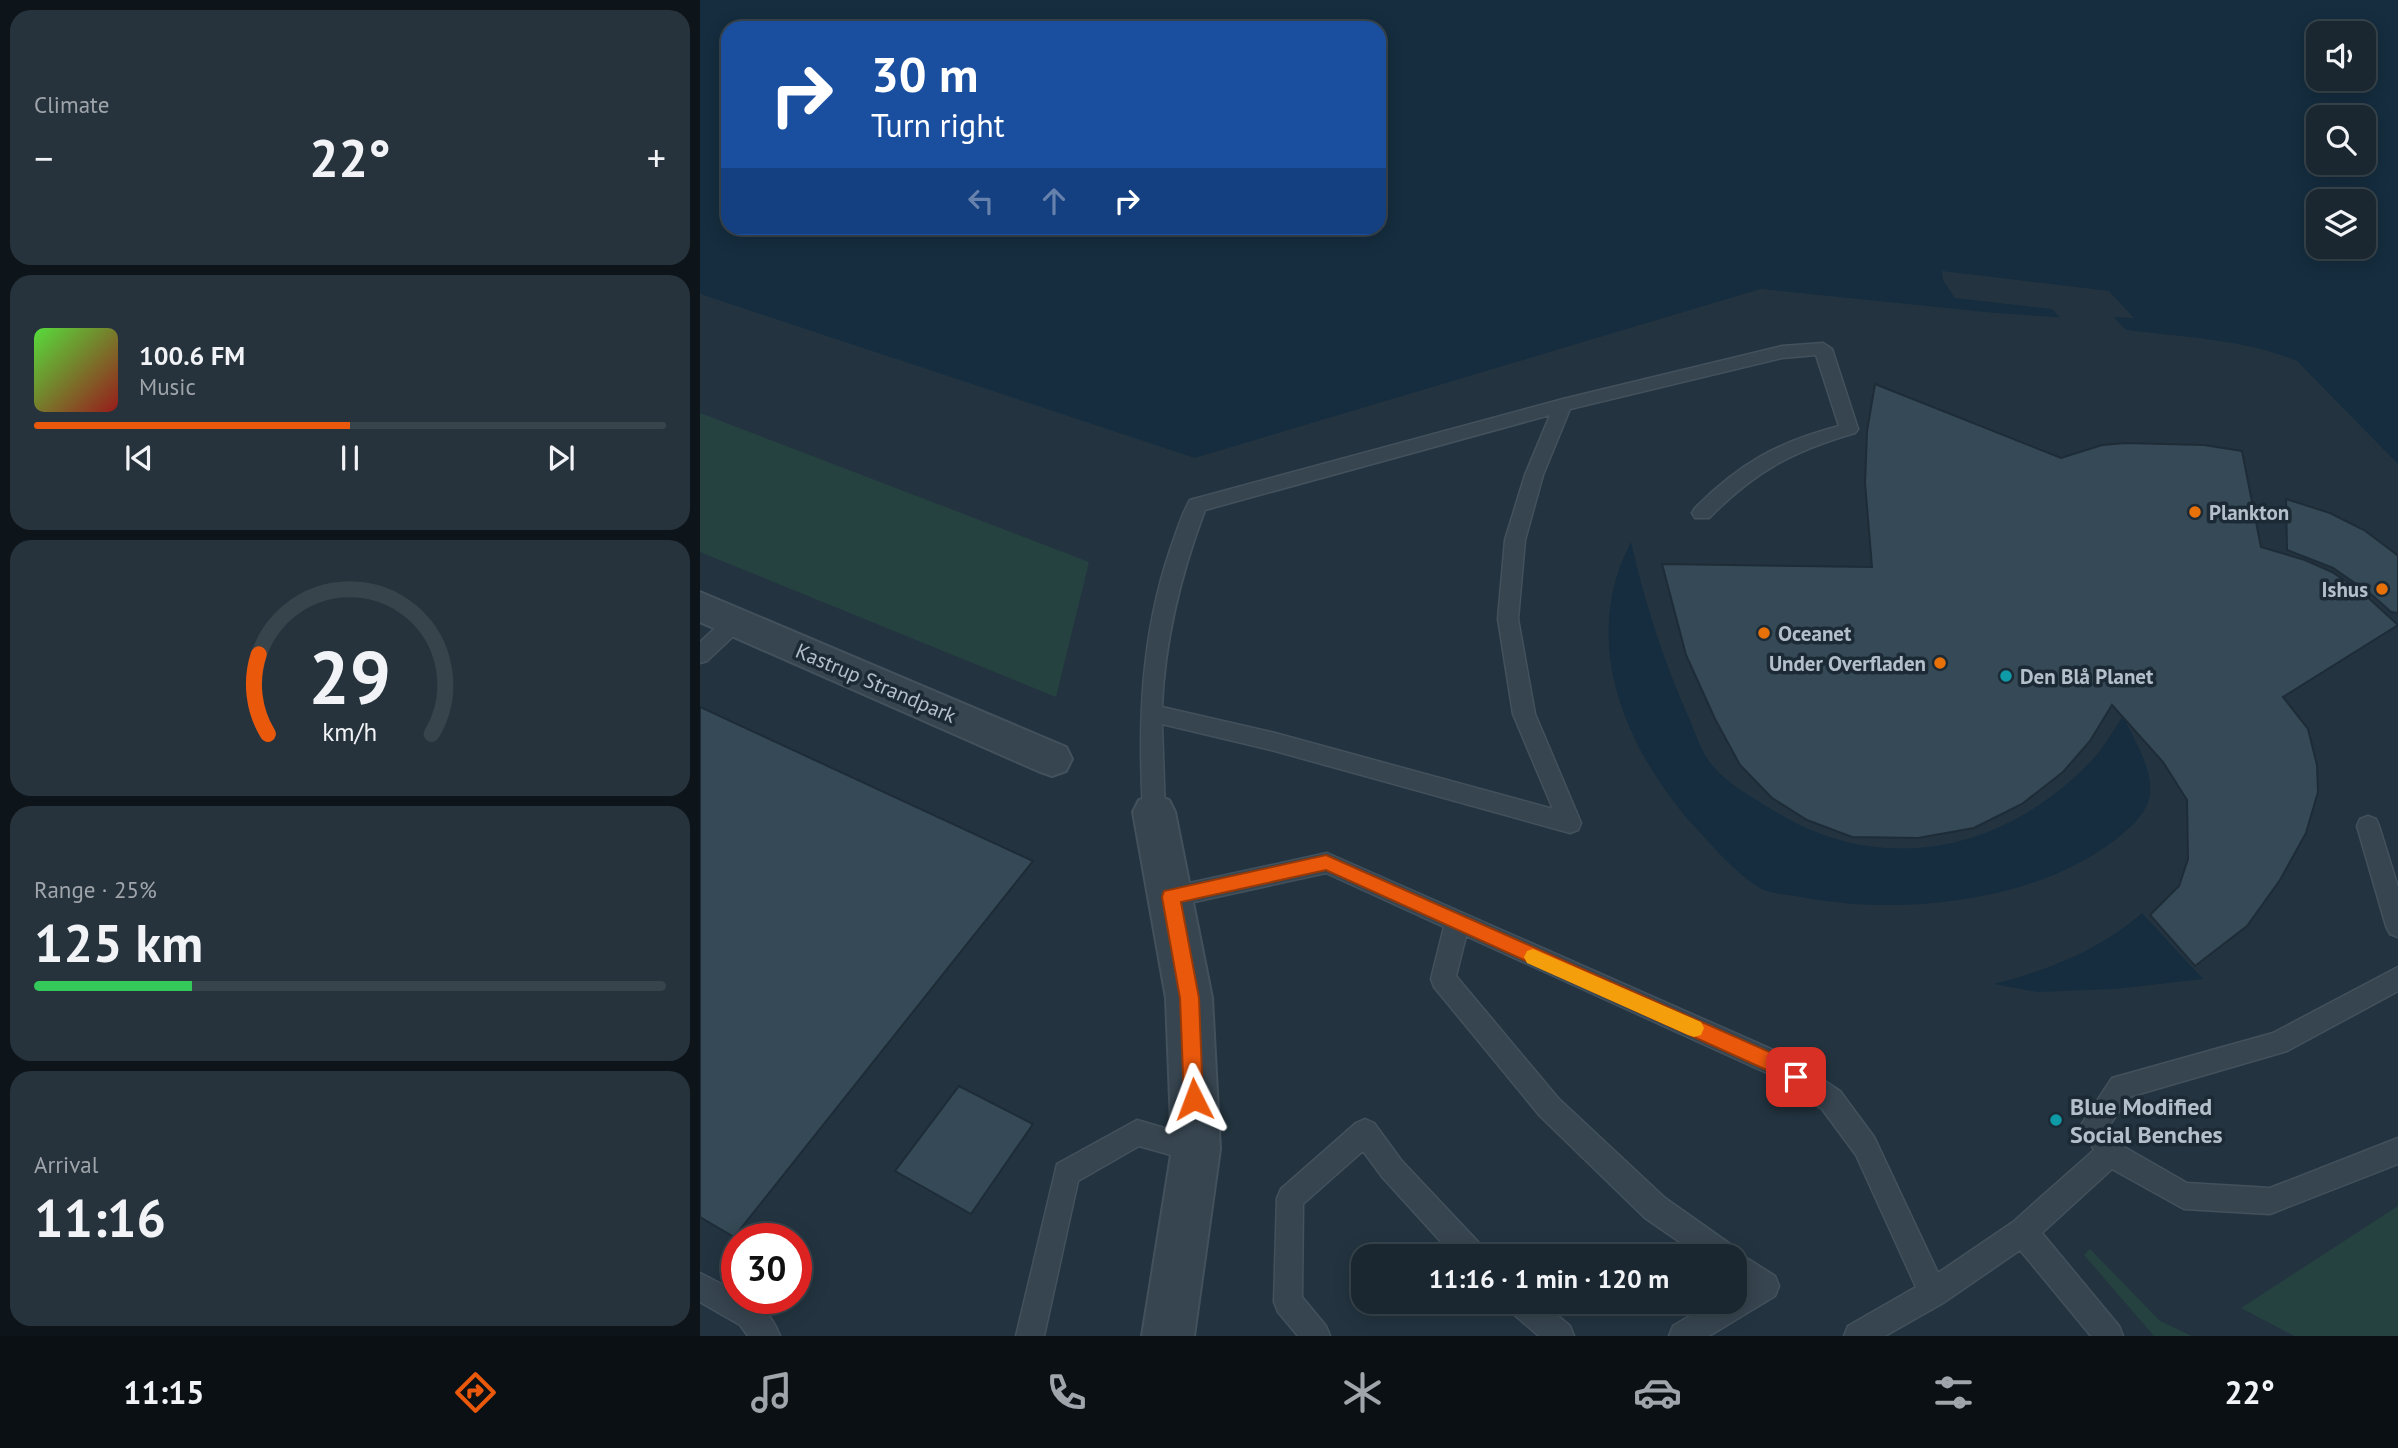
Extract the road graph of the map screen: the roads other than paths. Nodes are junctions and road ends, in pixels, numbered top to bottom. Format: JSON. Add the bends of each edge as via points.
{"nodes":[{"id":1,"x":1563,"y":405,"type":"junction"},
{"id":2,"x":1702,"y":513,"type":"dead end"},
{"id":3,"x":700,"y":606,"type":"edge"},
{"id":4,"x":735,"y":622,"type":"junction"},
{"id":5,"x":700,"y":655,"type":"edge"},
{"id":6,"x":1152,"y":713,"type":"junction"},
{"id":7,"x":1052,"y":759,"type":"dead end"},
{"id":8,"x":1154,"y":812,"type":"joint"},
{"id":9,"x":2368,"y":826,"type":"dead end"},
{"id":10,"x":1171,"y":897,"type":"junction"},
{"id":11,"x":1457,"y":923,"type":"junction"},
{"id":12,"x":2398,"y":926,"type":"edge"},
{"id":13,"x":2398,"y":978,"type":"edge"},
{"id":14,"x":1196,"y":1149,"type":"junction"},
{"id":15,"x":2398,"y":1152,"type":"edge"},
{"id":16,"x":2110,"y":1153,"type":"junction"},
{"id":17,"x":2023,"y":1232,"type":"junction"},
{"id":18,"x":1461,"y":1244,"type":"edge"},
{"id":19,"x":1706,"y":1244,"type":"edge"},
{"id":20,"x":1747,"y":1273,"type":"edge"},
{"id":21,"x":700,"y":1287,"type":"edge"},
{"id":22,"x":1933,"y":1293,"type":"junction"},
{"id":23,"x":1747,"y":1297,"type":"edge"},
{"id":24,"x":1535,"y":1314,"type":"edge"},
{"id":25,"x":1719,"y":1314,"type":"edge"},
{"id":26,"x":766,"y":1336,"type":"edge"},
{"id":27,"x":1030,"y":1336,"type":"edge"},
{"id":28,"x":1168,"y":1336,"type":"edge"},
{"id":29,"x":1316,"y":1336,"type":"edge"},
{"id":30,"x":1560,"y":1336,"type":"edge"},
{"id":31,"x":1683,"y":1336,"type":"edge"},
{"id":32,"x":1858,"y":1336,"type":"edge"},
{"id":33,"x":2109,"y":1336,"type":"edge"}],
"edges":[{"from":1,"to":2,"type":"lane","via":[[1782,352],[1824,349],[1849,429],[1801,441],[1771,455],[1732,481]]},
{"from":1,"to":6,"type":"lane","via":[[1197,505],[1160,624]]},
{"from":1,"to":6,"type":"lane","via":[[1534,475],[1515,540],[1508,619],[1524,714],[1570,823]]},
{"from":3,"to":4,"type":"street","name":"Kastrup Strandpark"},
{"from":4,"to":5,"type":"lane"},
{"from":4,"to":7,"type":"street","name":"Kastrup Strandpark"},
{"from":6,"to":8,"type":"lane"},
{"from":8,"to":10,"type":"street"},
{"from":9,"to":12,"type":"lane"},
{"from":10,"to":11,"type":"lane","via":[[1326,863]]},
{"from":10,"to":14,"type":"street","via":[[1189,998]]},
{"from":11,"to":19,"type":"lane","via":[[1443,979],[1549,1107],[1655,1208]]},
{"from":11,"to":22,"type":"lane","via":[[1778,1065],[1830,1100],[1865,1146]]},
{"from":13,"to":16,"type":"lane","via":[[2278,1044],[2121,1087],[2094,1125]]},
{"from":14,"to":27,"type":"lane","via":[[1137,1133],[1066,1173]]},
{"from":14,"to":28,"type":"street"},
{"from":15,"to":16,"type":"lane","via":[[2270,1201],[2184,1196]]},
{"from":16,"to":17,"type":"lane"},
{"from":17,"to":22,"type":"lane"},
{"from":17,"to":33,"type":"lane"},
{"from":18,"to":29,"type":"lane","via":[[1392,1169],[1365,1132],[1290,1198],[1288,1302]]},
{"from":20,"to":23,"type":"lane","via":[[1765,1286]]},
{"from":21,"to":26,"type":"lane","via":[[750,1315]]},
{"from":22,"to":32,"type":"lane"},
{"from":24,"to":30,"type":"lane"},
{"from":25,"to":31,"type":"lane"}]}
